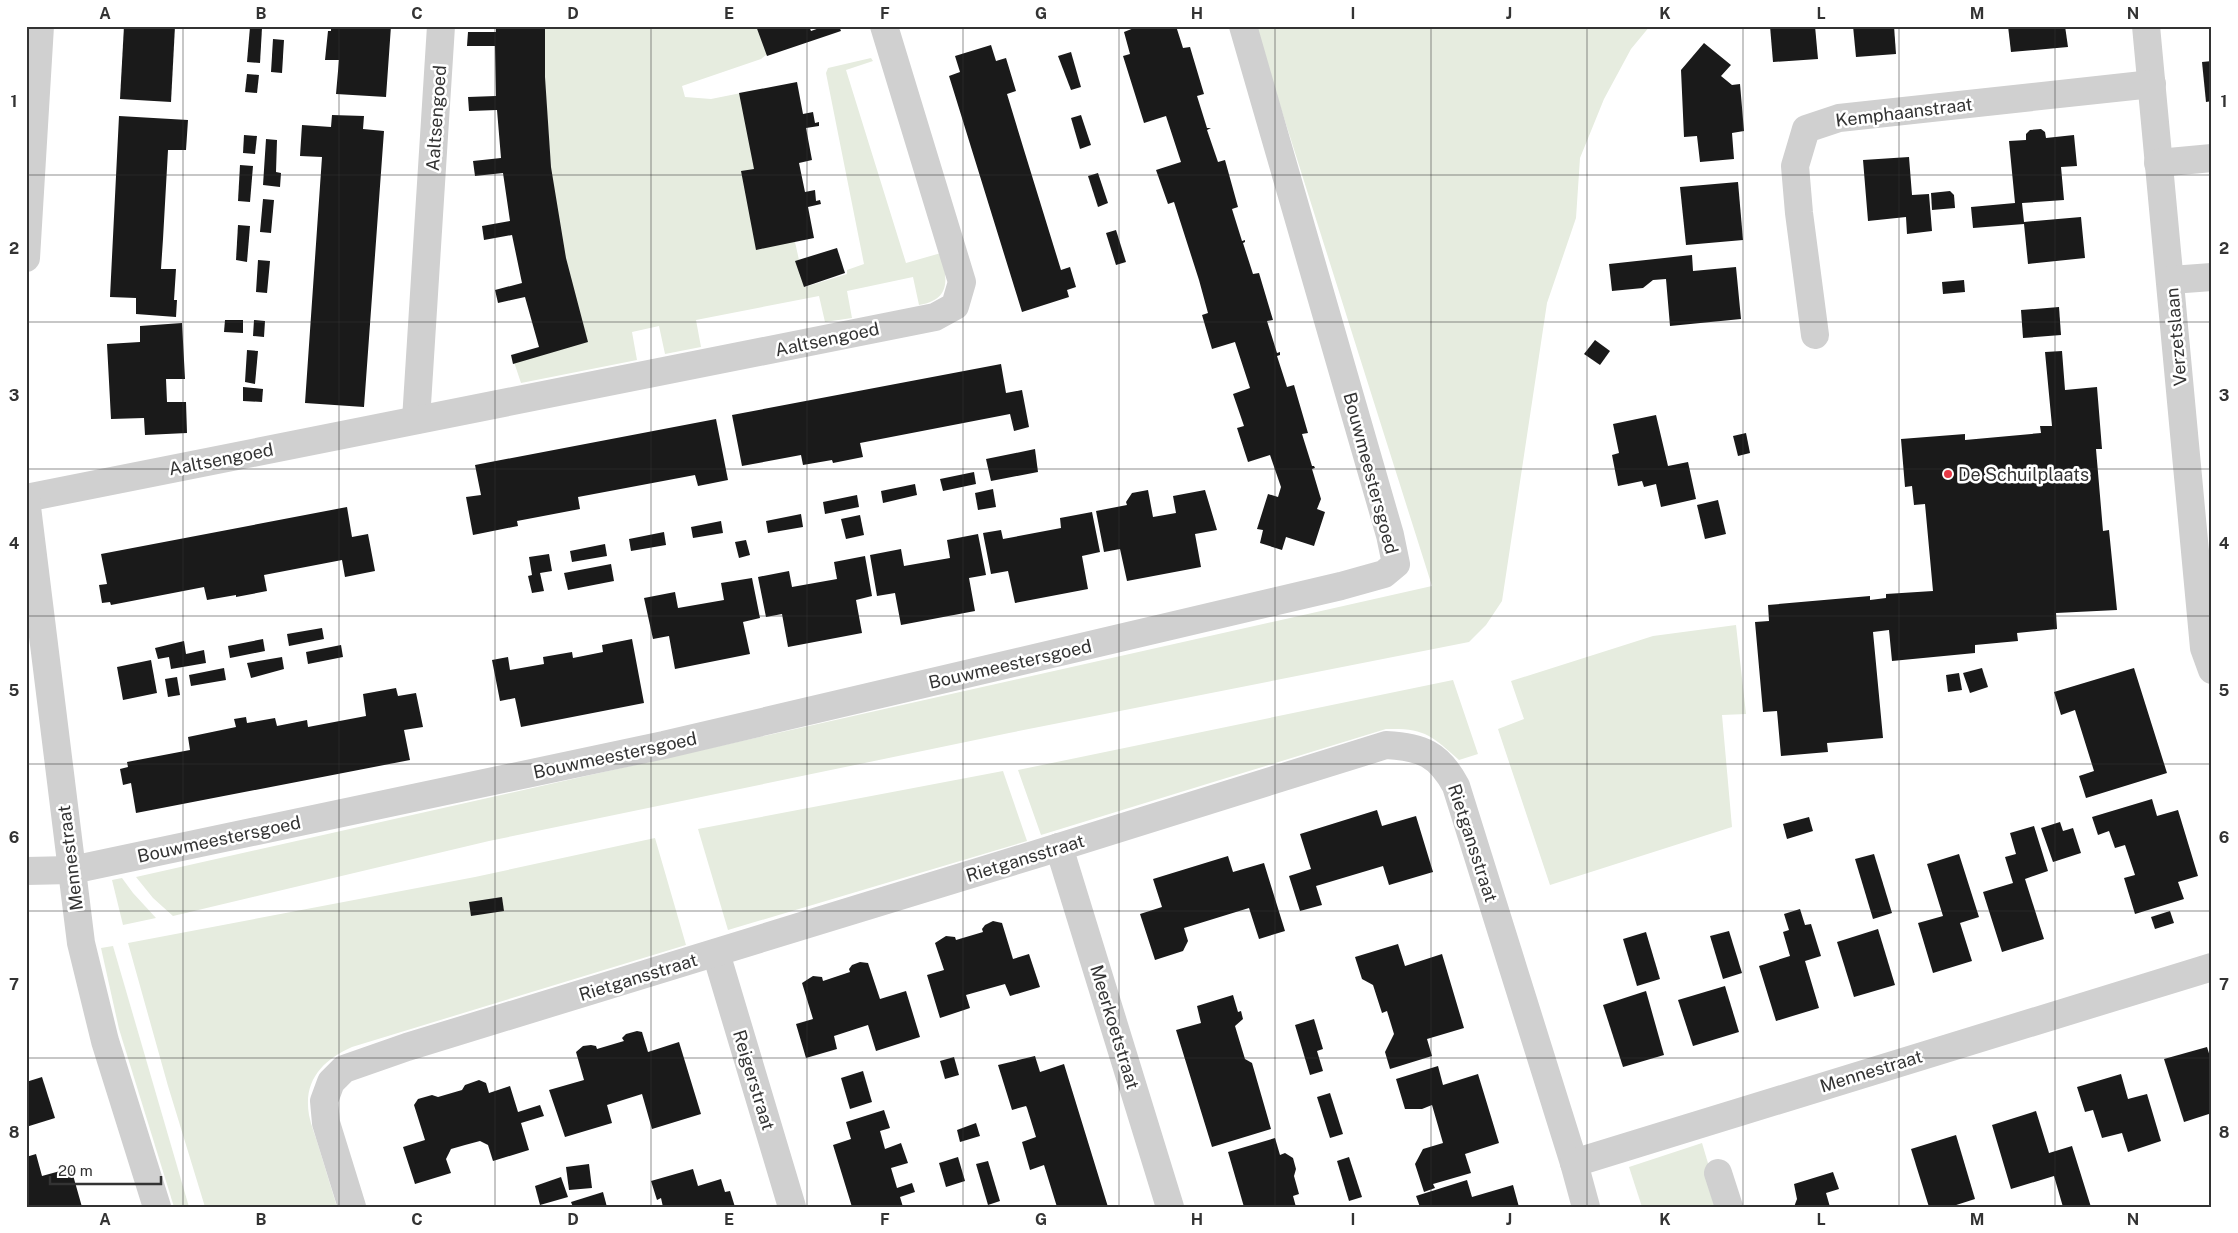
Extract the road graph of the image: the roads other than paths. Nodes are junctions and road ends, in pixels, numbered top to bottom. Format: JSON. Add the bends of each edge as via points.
{"nodes":[{"id":1,"x":40,"y":26,"type":"edge"},
{"id":2,"x":441,"y":26,"type":"edge"},
{"id":3,"x":1243,"y":26,"type":"edge"},
{"id":4,"x":2146,"y":26,"type":"edge"},
{"id":5,"x":891,"y":28,"type":"edge"},
{"id":6,"x":2152,"y":84,"type":"junction"},
{"id":7,"x":2212,"y":158,"type":"edge"},
{"id":8,"x":2158,"y":163,"type":"junction"},
{"id":9,"x":26,"y":258,"type":"edge"},
{"id":10,"x":2212,"y":277,"type":"edge"},
{"id":11,"x":2171,"y":280,"type":"junction"},
{"id":12,"x":1815,"y":335,"type":"dead end"},
{"id":13,"x":416,"y":420,"type":"junction"},
{"id":14,"x":26,"y":499,"type":"edge"},
{"id":15,"x":2209,"y":654,"type":"edge"},
{"id":16,"x":1059,"y":847,"type":"junction"},
{"id":17,"x":72,"y":870,"type":"junction"},
{"id":18,"x":26,"y":871,"type":"edge"},
{"id":19,"x":716,"y":953,"type":"junction"},
{"id":20,"x":2212,"y":967,"type":"edge"},
{"id":21,"x":1574,"y":1163,"type":"junction"},
{"id":22,"x":1718,"y":1173,"type":"dead end"},
{"id":23,"x":158,"y":1207,"type":"edge"},
{"id":24,"x":352,"y":1207,"type":"edge"},
{"id":25,"x":792,"y":1207,"type":"edge"},
{"id":26,"x":1170,"y":1207,"type":"edge"},
{"id":27,"x":1586,"y":1207,"type":"edge"},
{"id":28,"x":1729,"y":1207,"type":"edge"}],
"edges":[{"from":1,"to":9,"type":"street"},
{"from":2,"to":13,"type":"street","name":"Aaltsengoed"},
{"from":3,"to":17,"type":"street","name":"Bouwmeestersgoed","via":[[1390,535],[1396,564],[1384,574],[664,744]]},
{"from":4,"to":6,"type":"street","name":"Verzetslaan"},
{"from":5,"to":13,"type":"street","name":"Aaltsengoed","via":[[962,282],[955,306],[935,317]]},
{"from":6,"to":8,"type":"street","name":"Verzetslaan"},
{"from":6,"to":12,"type":"street","name":"Kemphaanstraat","via":[[1839,118],[1806,129],[1795,166]]},
{"from":7,"to":8,"type":"street"},
{"from":8,"to":11,"type":"street","name":"Verzetslaan"},
{"from":10,"to":11,"type":"street"},
{"from":11,"to":15,"type":"street","name":"Verzetslaan"},
{"from":13,"to":14,"type":"street","name":"Aaltsengoed"},
{"from":14,"to":17,"type":"street","name":"Mennestraat"},
{"from":16,"to":19,"type":"street","name":"Rietgansstraat"},
{"from":16,"to":21,"type":"street","name":"Rietgansstraat","via":[[1386,745],[1408,746],[1430,755],[1448,770],[1456,786]]},
{"from":16,"to":26,"type":"street","name":"Meerkoetstraat"},
{"from":17,"to":18,"type":"street"},
{"from":17,"to":23,"type":"street","name":"Mennestraat","via":[[81,943],[106,1041]]},
{"from":19,"to":24,"type":"street","name":"Rietgansstraat","via":[[344,1069],[331,1082],[324,1101],[326,1123]]},
{"from":19,"to":25,"type":"street","name":"Reigerstraat"},
{"from":20,"to":21,"type":"street","name":"Mennestraat"},
{"from":21,"to":27,"type":"street"},
{"from":22,"to":28,"type":"street"}]}
